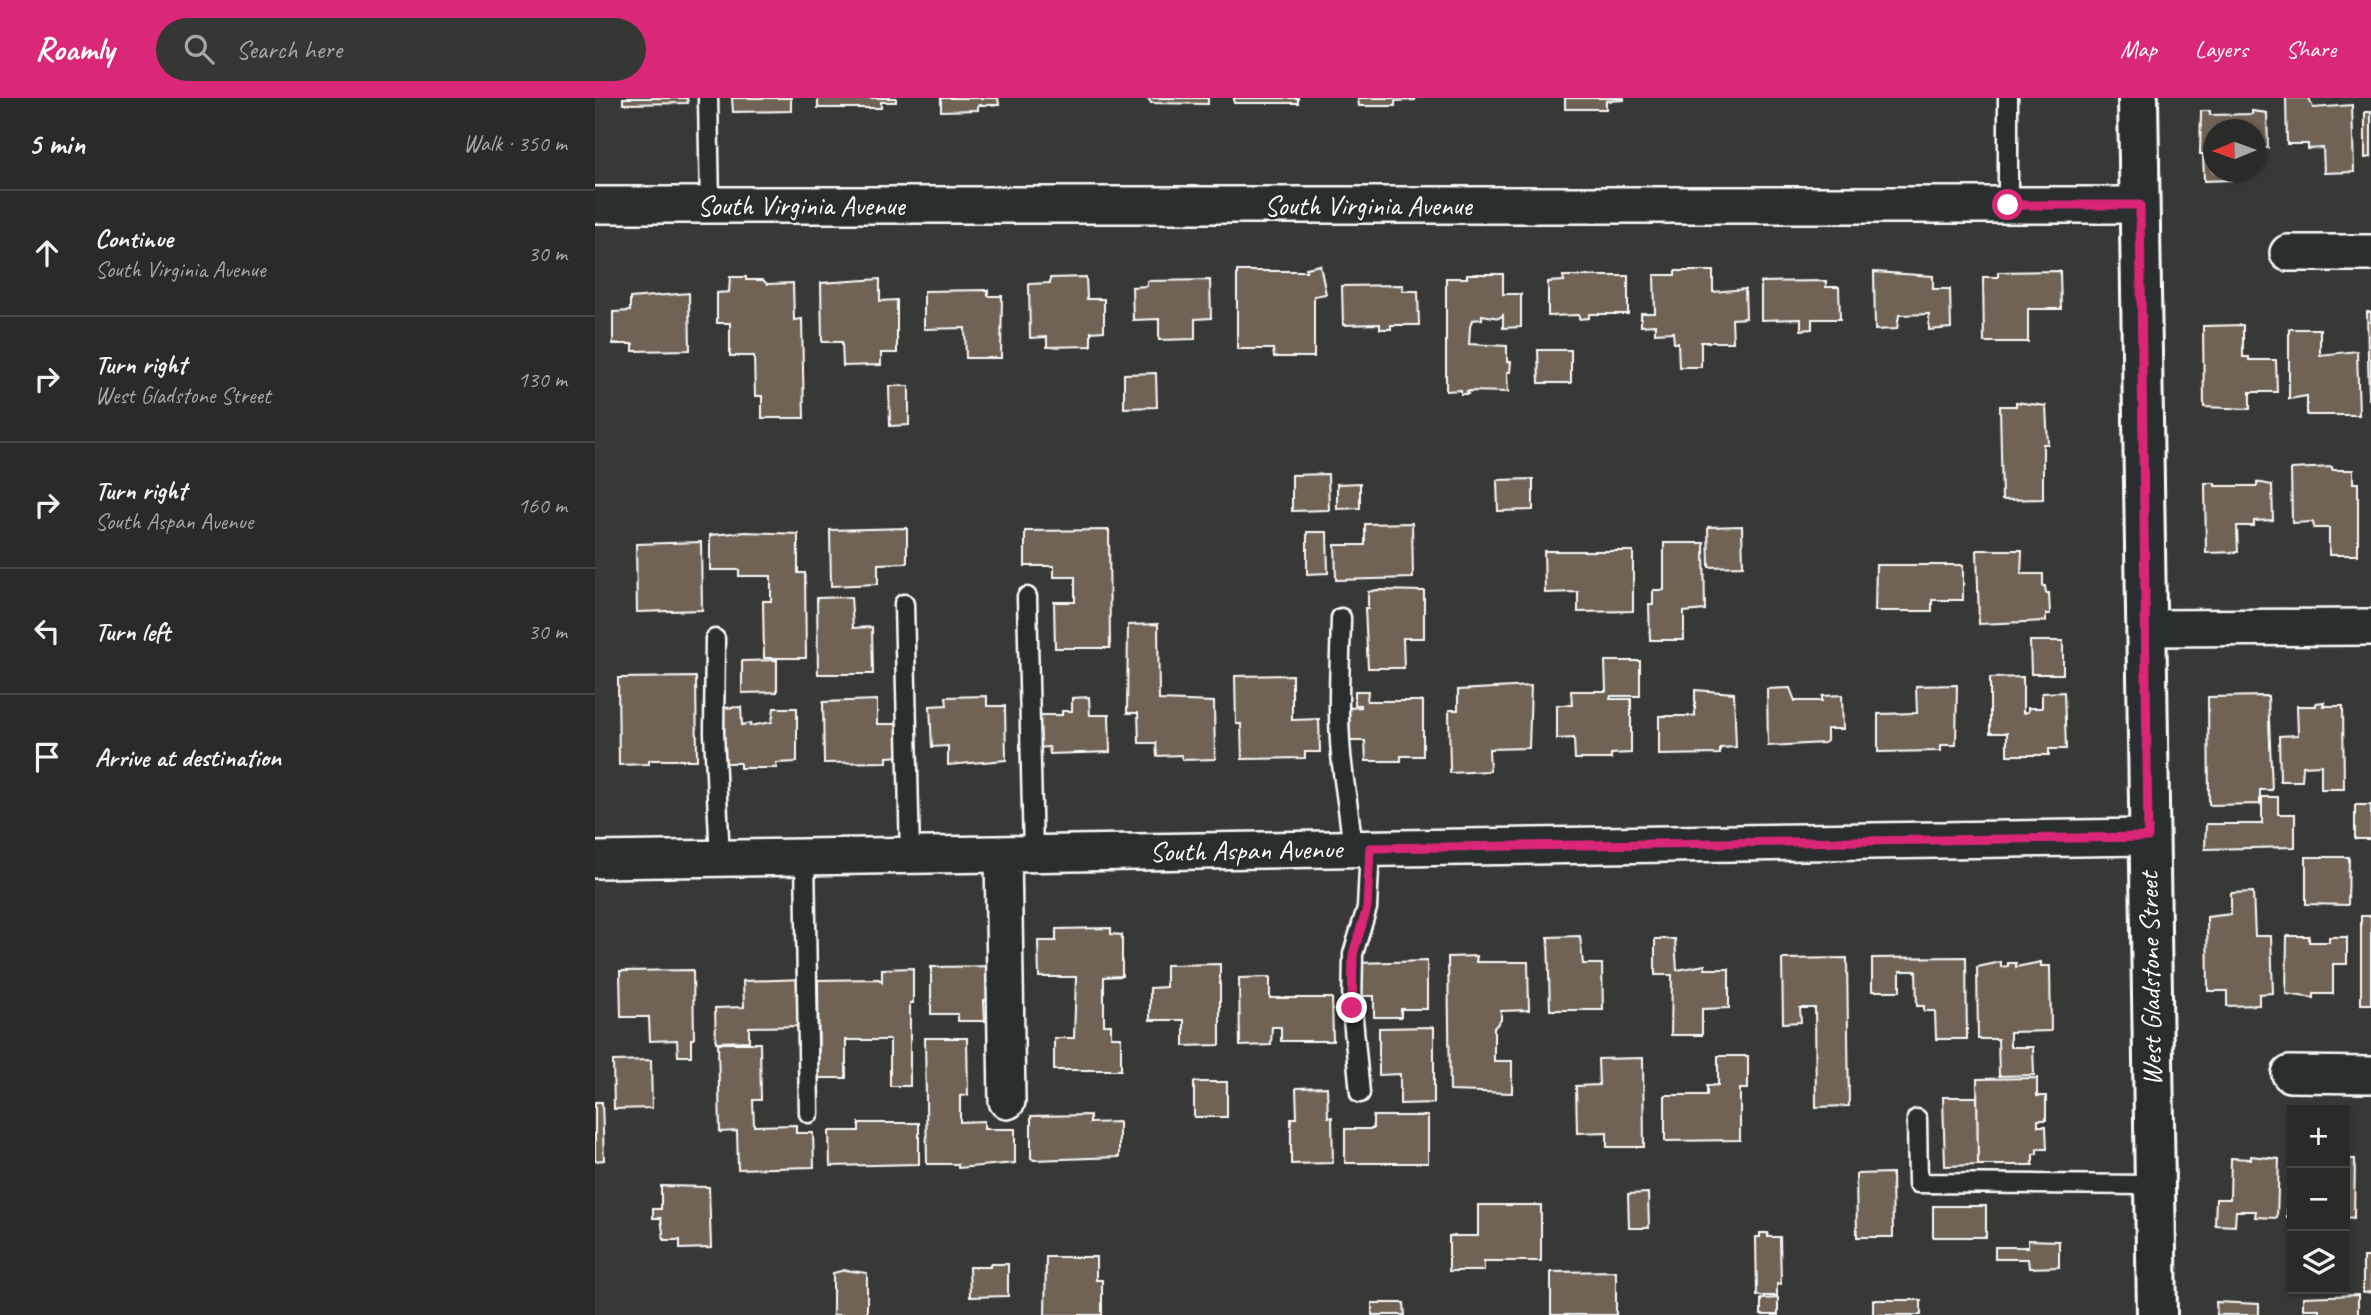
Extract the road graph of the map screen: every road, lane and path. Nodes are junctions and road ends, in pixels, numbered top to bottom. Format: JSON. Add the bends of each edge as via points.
{"nodes":[{"id":1,"x":708,"y":98,"type":"edge"},
{"id":2,"x":2008,"y":98,"type":"edge"},
{"id":3,"x":2138,"y":98,"type":"edge"},
{"id":4,"x":595,"y":205,"type":"edge"},
{"id":5,"x":711,"y":205,"type":"junction"},
{"id":6,"x":2008,"y":205,"type":"junction"},
{"id":7,"x":2140,"y":205,"type":"junction"},
{"id":8,"x":2288,"y":253,"type":"dead end"},
{"id":9,"x":2371,"y":253,"type":"edge"},
{"id":10,"x":1027,"y":597,"type":"dead end"},
{"id":11,"x":904,"y":604,"type":"dead end"},
{"id":12,"x":1342,"y":618,"type":"dead end"},
{"id":13,"x":2371,"y":627,"type":"edge"},
{"id":14,"x":2146,"y":628,"type":"junction"},
{"id":15,"x":715,"y":639,"type":"dead end"},
{"id":16,"x":2148,"y":837,"type":"junction"},
{"id":17,"x":1361,"y":848,"type":"junction"},
{"id":18,"x":1018,"y":853,"type":"junction"},
{"id":19,"x":910,"y":855,"type":"junction"},
{"id":20,"x":805,"y":857,"type":"junction"},
{"id":21,"x":720,"y":858,"type":"junction"},
{"id":22,"x":595,"y":860,"type":"edge"},
{"id":23,"x":2290,"y":1074,"type":"dead end"},
{"id":24,"x":2371,"y":1075,"type":"edge"},
{"id":25,"x":1360,"y":1094,"type":"dead end"},
{"id":26,"x":1007,"y":1101,"type":"dead end"},
{"id":27,"x":809,"y":1114,"type":"dead end"},
{"id":28,"x":1917,"y":1119,"type":"dead end"},
{"id":29,"x":2153,"y":1185,"type":"junction"},
{"id":30,"x":2157,"y":1315,"type":"edge"}],
"edges":[{"from":1,"to":5,"type":"lane"},
{"from":2,"to":6,"type":"lane"},
{"from":3,"to":7,"type":"street","name":"West Gladstone Street"},
{"from":4,"to":5,"type":"street","name":"South Virginia Avenue"},
{"from":5,"to":6,"type":"street","name":"South Virginia Avenue"},
{"from":6,"to":7,"type":"street","name":"South Virginia Avenue"},
{"from":7,"to":14,"type":"street","name":"West Gladstone Street"},
{"from":8,"to":9,"type":"street"},
{"from":10,"to":18,"type":"lane"},
{"from":11,"to":19,"type":"lane"},
{"from":12,"to":17,"type":"lane","via":[[1343,771]]},
{"from":13,"to":14,"type":"street"},
{"from":14,"to":16,"type":"street","name":"West Gladstone Street"},
{"from":15,"to":21,"type":"lane"},
{"from":16,"to":17,"type":"street","name":"South Aspan Avenue"},
{"from":16,"to":29,"type":"street","name":"West Gladstone Street"},
{"from":17,"to":18,"type":"street","name":"South Aspan Avenue"},
{"from":17,"to":25,"type":"lane","via":[[1367,908],[1353,954],[1352,1008]]},
{"from":18,"to":19,"type":"street","name":"South Aspan Avenue"},
{"from":18,"to":26,"type":"street"},
{"from":19,"to":20,"type":"street","name":"South Aspan Avenue"},
{"from":20,"to":21,"type":"street","name":"South Aspan Avenue"},
{"from":20,"to":27,"type":"lane"},
{"from":21,"to":22,"type":"street","name":"South Aspan Avenue"},
{"from":23,"to":24,"type":"street"},
{"from":28,"to":29,"type":"lane","via":[[1918,1183]]},
{"from":29,"to":30,"type":"street","name":"West Gladstone Street"}]}
